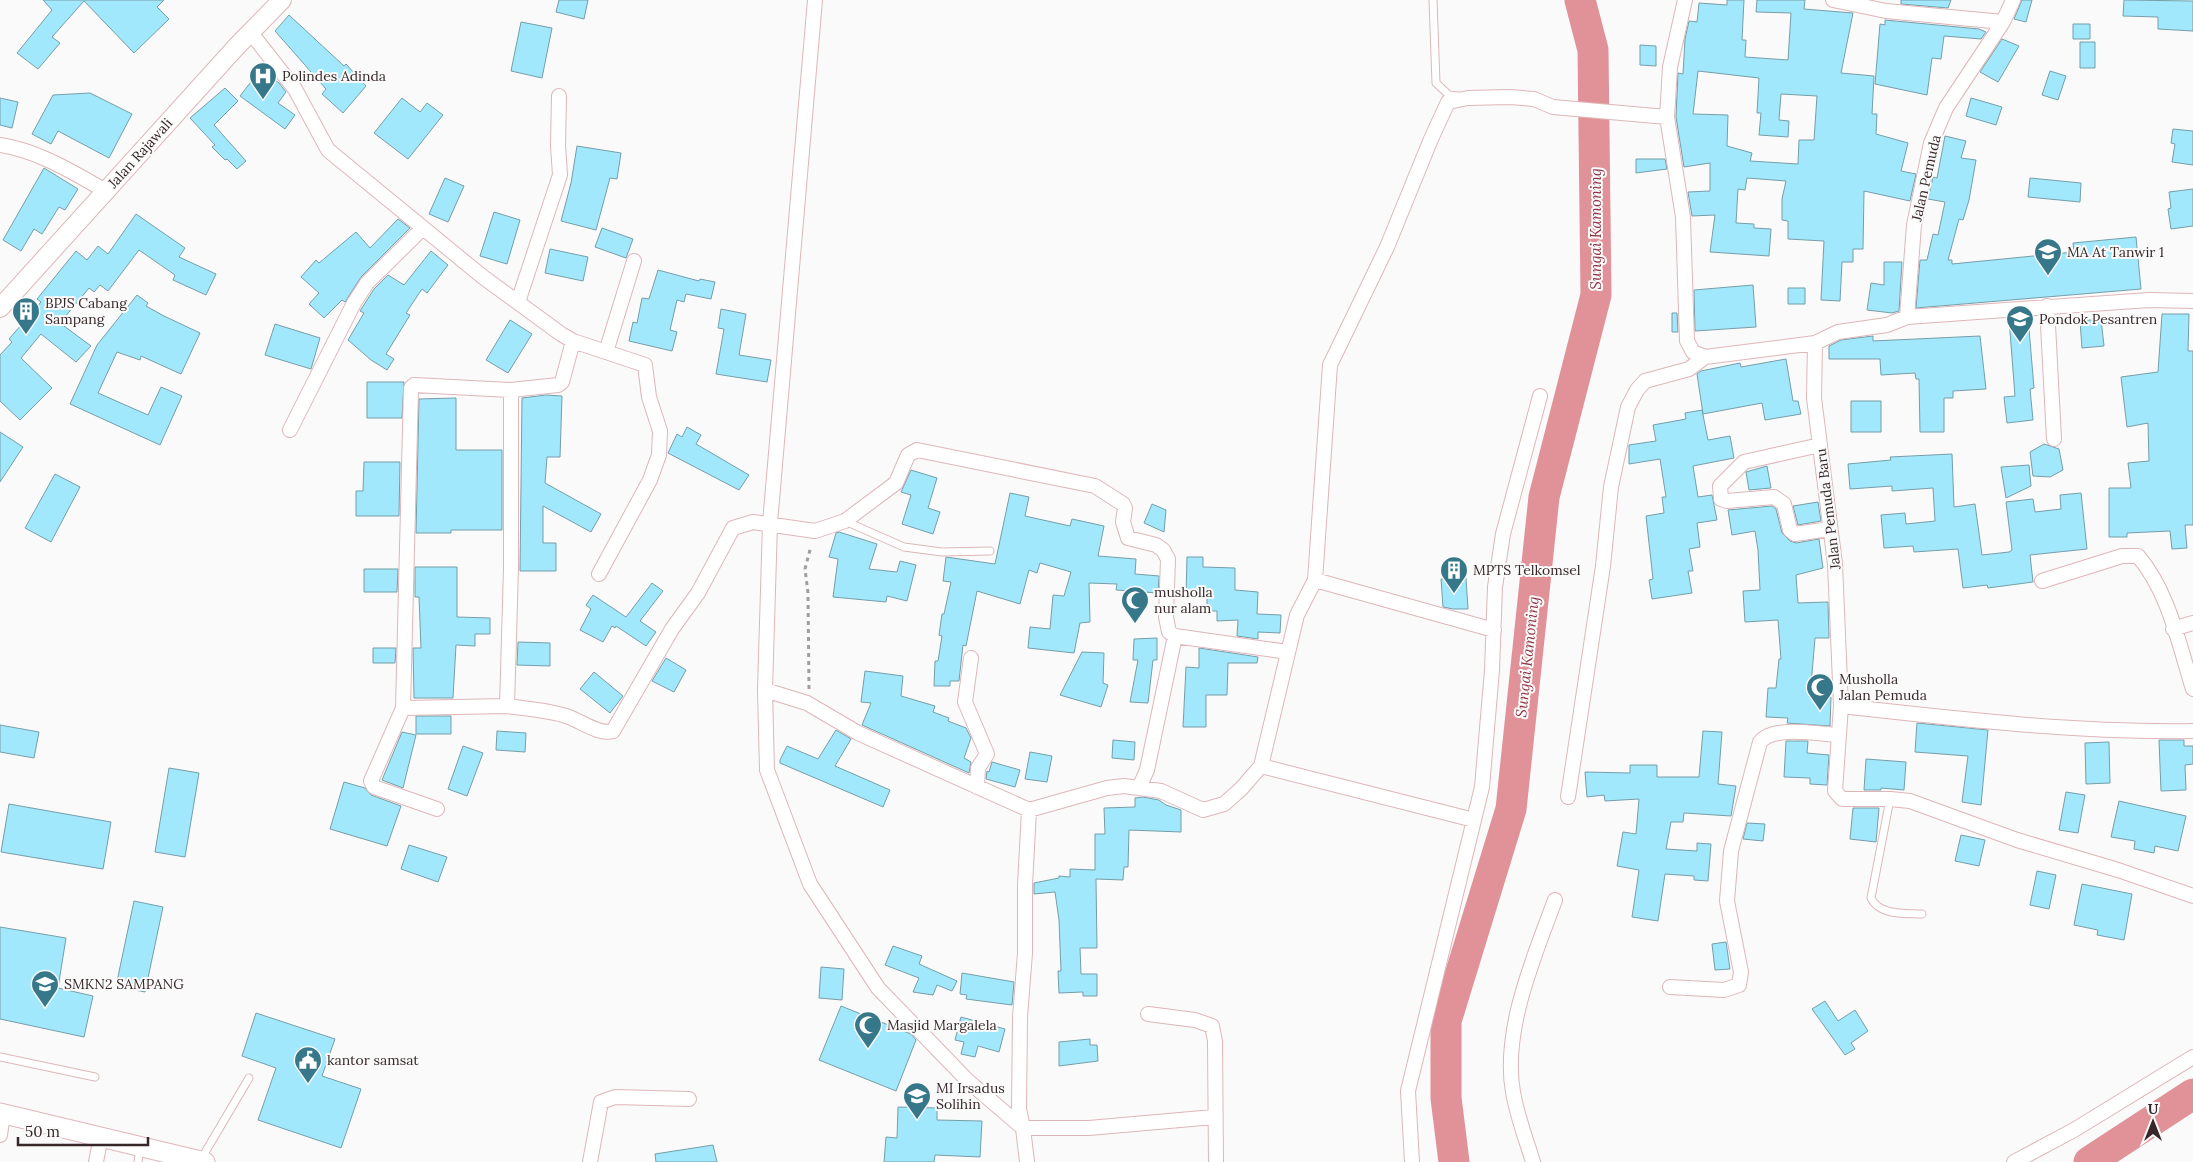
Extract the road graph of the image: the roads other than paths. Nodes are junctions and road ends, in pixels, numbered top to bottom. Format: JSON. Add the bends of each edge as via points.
{"nodes":[{"id":1,"x":282,"y":0,"type":"edge"},
{"id":2,"x":815,"y":0,"type":"edge"},
{"id":3,"x":1434,"y":0,"type":"edge"},
{"id":4,"x":1685,"y":0,"type":"edge"},
{"id":5,"x":1834,"y":0,"type":"edge"},
{"id":6,"x":2013,"y":0,"type":"edge"},
{"id":7,"x":2003,"y":22,"type":"junction"},
{"id":8,"x":251,"y":33,"type":"junction"},
{"id":9,"x":559,"y":96,"type":"dead end"},
{"id":10,"x":1468,"y":98,"type":"junction"},
{"id":11,"x":1667,"y":117,"type":"junction"},
{"id":12,"x":0,"y":145,"type":"edge"},
{"id":13,"x":106,"y":192,"type":"junction"},
{"id":14,"x":423,"y":228,"type":"junction"},
{"id":15,"x":634,"y":261,"type":"dead end"},
{"id":16,"x":2193,"y":301,"type":"edge"},
{"id":17,"x":518,"y":302,"type":"junction"},
{"id":18,"x":2,"y":303,"type":"edge"},
{"id":19,"x":2047,"y":306,"type":"junction"},
{"id":20,"x":1907,"y":317,"type":"junction"},
{"id":21,"x":573,"y":341,"type":"junction"},
{"id":22,"x":1815,"y":343,"type":"junction"},
{"id":23,"x":606,"y":352,"type":"junction"},
{"id":24,"x":1706,"y":357,"type":"junction"},
{"id":25,"x":511,"y":390,"type":"junction"},
{"id":26,"x":1540,"y":396,"type":"dead end"},
{"id":27,"x":290,"y":430,"type":"dead end"},
{"id":28,"x":2054,"y":439,"type":"dead end"},
{"id":29,"x":1820,"y":445,"type":"junction"},
{"id":30,"x":845,"y":521,"type":"junction"},
{"id":31,"x":770,"y":523,"type":"junction"},
{"id":32,"x":1830,"y":529,"type":"junction"},
{"id":33,"x":990,"y":551,"type":"dead end"},
{"id":34,"x":599,"y":574,"type":"dead end"},
{"id":35,"x":1315,"y":580,"type":"junction"},
{"id":36,"x":2042,"y":581,"type":"dead end"},
{"id":37,"x":2193,"y":623,"type":"edge"},
{"id":38,"x":2173,"y":629,"type":"junction"},
{"id":39,"x":1494,"y":630,"type":"junction"},
{"id":40,"x":1175,"y":636,"type":"junction"},
{"id":41,"x":1288,"y":652,"type":"junction"},
{"id":42,"x":971,"y":658,"type":"dead end"},
{"id":43,"x":2193,"y":689,"type":"edge"},
{"id":44,"x":765,"y":690,"type":"junction"},
{"id":45,"x":507,"y":706,"type":"junction"},
{"id":46,"x":1841,"y":706,"type":"junction"},
{"id":47,"x":403,"y":708,"type":"junction"},
{"id":48,"x":2193,"y":730,"type":"edge"},
{"id":49,"x":1838,"y":735,"type":"junction"},
{"id":50,"x":1260,"y":766,"type":"junction"},
{"id":51,"x":977,"y":787,"type":"junction"},
{"id":52,"x":1139,"y":788,"type":"junction"},
{"id":53,"x":1568,"y":797,"type":"dead end"},
{"id":54,"x":1890,"y":799,"type":"junction"},
{"id":55,"x":436,"y":809,"type":"dead end"},
{"id":56,"x":1029,"y":810,"type":"junction"},
{"id":57,"x":1474,"y":820,"type":"junction"},
{"id":58,"x":2193,"y":896,"type":"edge"},
{"id":59,"x":1555,"y":900,"type":"dead end"},
{"id":60,"x":1922,"y":914,"type":"dead end"},
{"id":61,"x":1670,"y":987,"type":"dead end"},
{"id":62,"x":1148,"y":1014,"type":"dead end"},
{"id":63,"x":2193,"y":1056,"type":"edge"},
{"id":64,"x":0,"y":1057,"type":"edge"},
{"id":65,"x":94,"y":1077,"type":"dead end"},
{"id":66,"x":249,"y":1078,"type":"dead end"},
{"id":67,"x":689,"y":1099,"type":"dead end"},
{"id":68,"x":2,"y":1114,"type":"edge"},
{"id":69,"x":1214,"y":1117,"type":"junction"},
{"id":70,"x":1023,"y":1128,"type":"junction"},
{"id":71,"x":0,"y":1135,"type":"edge"},
{"id":72,"x":100,"y":1136,"type":"junction"},
{"id":73,"x":139,"y":1155,"type":"edge"},
{"id":74,"x":202,"y":1161,"type":"edge"},
{"id":75,"x":96,"y":1162,"type":"edge"},
{"id":76,"x":590,"y":1162,"type":"edge"},
{"id":77,"x":1027,"y":1162,"type":"edge"},
{"id":78,"x":1216,"y":1162,"type":"edge"},
{"id":79,"x":1412,"y":1162,"type":"edge"},
{"id":80,"x":1533,"y":1162,"type":"edge"},
{"id":81,"x":2014,"y":1162,"type":"edge"}],
"edges":[{"from":1,"to":8,"type":"street","name":"Jalan Rajawali"},
{"from":2,"to":31,"type":"street"},
{"from":3,"to":10,"type":"lane","via":[[1436,83],[1449,95]]},
{"from":4,"to":11,"type":"street","via":[[1670,68]]},
{"from":5,"to":7,"type":"street","via":[[1886,11]]},
{"from":6,"to":7,"type":"street","name":"Jalan Pemuda"},
{"from":7,"to":20,"type":"street","name":"Jalan Pemuda","via":[[1946,108],[1931,143],[1914,225]]},
{"from":8,"to":13,"type":"street","name":"Jalan Rajawali"},
{"from":8,"to":14,"type":"street","via":[[295,89],[328,150]]},
{"from":9,"to":17,"type":"street","via":[[560,175]]},
{"from":10,"to":11,"type":"street","via":[[1534,99],[1553,107]]},
{"from":10,"to":35,"type":"street","via":[[1448,102],[1387,247],[1330,365]]},
{"from":11,"to":24,"type":"street","via":[[1683,217],[1685,329],[1693,352]]},
{"from":12,"to":13,"type":"street","via":[[32,152]]},
{"from":13,"to":18,"type":"street","name":"Jalan Rajawali"},
{"from":14,"to":17,"type":"street"},
{"from":14,"to":27,"type":"street","via":[[367,283]]},
{"from":15,"to":23,"type":"street"},
{"from":16,"to":19,"type":"street","via":[[2149,300]]},
{"from":17,"to":21,"type":"street"},
{"from":19,"to":20,"type":"street"},
{"from":19,"to":28,"type":"street"},
{"from":20,"to":22,"type":"street","via":[[1887,325],[1838,332]]},
{"from":21,"to":23,"type":"street"},
{"from":21,"to":25,"type":"street","via":[[562,382]]},
{"from":22,"to":24,"type":"street"},
{"from":22,"to":29,"type":"street","name":"Jalan Pemuda Baru","via":[[1814,398]]},
{"from":23,"to":34,"type":"street","via":[[645,365],[660,441],[659,455],[650,480]]},
{"from":24,"to":53,"type":"street","via":[[1689,369],[1645,381],[1628,407],[1611,487]]},
{"from":25,"to":45,"type":"street"},
{"from":25,"to":47,"type":"street","via":[[414,385],[411,388]]},
{"from":26,"to":39,"type":"street","via":[[1503,534],[1495,587]]},
{"from":29,"to":32,"type":"street","name":"Jalan Pemuda Baru"},
{"from":29,"to":32,"type":"street","via":[[1744,462],[1724,479],[1719,495],[1727,501],[1774,497],[1784,504],[1790,530],[1795,534]]},
{"from":30,"to":31,"type":"street","via":[[815,531]]},
{"from":30,"to":33,"type":"lane","via":[[904,547],[942,552]]},
{"from":30,"to":40,"type":"street","via":[[896,483],[908,455],[917,450],[1095,486],[1118,499],[1126,508],[1124,522],[1128,538],[1156,545],[1168,559],[1166,618],[1169,632]]},
{"from":31,"to":44,"type":"street"},
{"from":31,"to":45,"type":"street","via":[[753,522],[733,528],[614,731],[599,730],[567,716]]},
{"from":32,"to":46,"type":"street","name":"Jalan Pemuda Baru","via":[[1835,564]]},
{"from":35,"to":39,"type":"street"},
{"from":35,"to":41,"type":"street","via":[[1297,615]]},
{"from":36,"to":38,"type":"street","via":[[2134,555],[2145,564],[2154,581]]},
{"from":37,"to":38,"type":"street"},
{"from":38,"to":43,"type":"street"},
{"from":39,"to":57,"type":"street","via":[[1482,777]]},
{"from":40,"to":41,"type":"street"},
{"from":40,"to":52,"type":"street","via":[[1150,761]]},
{"from":41,"to":50,"type":"street"},
{"from":42,"to":51,"type":"street","via":[[965,702],[987,754],[978,768]]},
{"from":44,"to":51,"type":"street","via":[[807,703],[858,733]]},
{"from":44,"to":70,"type":"street","via":[[767,770],[810,884],[878,988],[968,1081]]},
{"from":45,"to":47,"type":"street"},
{"from":46,"to":48,"type":"street","via":[[2017,724],[2145,732]]},
{"from":46,"to":49,"type":"street","name":"Jalan Pemuda Baru"},
{"from":47,"to":55,"type":"street","via":[[371,781],[383,790]]},
{"from":49,"to":54,"type":"street","name":"Jalan Pemuda Baru","via":[[1837,795],[1842,799]]},
{"from":49,"to":61,"type":"street","via":[[1792,732],[1773,734],[1760,742],[1731,852],[1727,900],[1741,981],[1739,986],[1724,990]]},
{"from":50,"to":52,"type":"street","via":[[1224,804],[1203,810],[1161,792]]},
{"from":50,"to":57,"type":"street"},
{"from":51,"to":56,"type":"street"},
{"from":52,"to":56,"type":"street","via":[[1107,788]]},
{"from":54,"to":58,"type":"street","via":[[1910,802]]},
{"from":54,"to":60,"type":"lane","via":[[1871,898],[1883,911]]},
{"from":56,"to":70,"type":"street","via":[[1020,1017],[1019,1109]]},
{"from":57,"to":79,"type":"street","via":[[1408,1091]]},
{"from":59,"to":80,"type":"street","via":[[1517,1009],[1511,1065],[1512,1092]]},
{"from":62,"to":69,"type":"street","via":[[1195,1020],[1212,1026],[1215,1041]]},
{"from":63,"to":81,"type":"street","via":[[2074,1130]]},
{"from":64,"to":65,"type":"lane"},
{"from":66,"to":74,"type":"lane"},
{"from":67,"to":76,"type":"street","via":[[615,1097],[601,1102]]},
{"from":68,"to":71,"type":"street"},
{"from":68,"to":72,"type":"main road"},
{"from":69,"to":70,"type":"street","via":[[1089,1128]]},
{"from":69,"to":78,"type":"street"},
{"from":70,"to":77,"type":"street"},
{"from":72,"to":73,"type":"main road"},
{"from":72,"to":75,"type":"street"},
{"from":73,"to":74,"type":"main road"}]}
